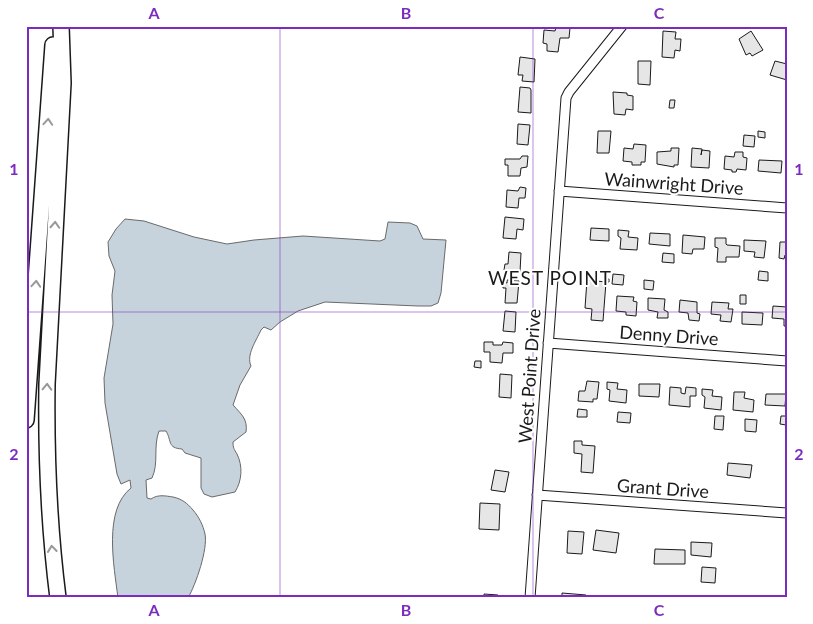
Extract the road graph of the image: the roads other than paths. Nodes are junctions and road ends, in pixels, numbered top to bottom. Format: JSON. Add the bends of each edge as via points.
{"nodes":[{"id":1,"x":54,"y":26,"type":"edge"},
{"id":2,"x":61,"y":26,"type":"edge"},
{"id":3,"x":622,"y":26,"type":"edge"},
{"id":4,"x":559,"y":191,"type":"junction"},
{"id":5,"x":787,"y":208,"type":"edge"},
{"id":6,"x":548,"y":343,"type":"junction"},
{"id":7,"x":787,"y":361,"type":"edge"},
{"id":8,"x":26,"y":420,"type":"edge"},
{"id":9,"x":537,"y":495,"type":"junction"},
{"id":10,"x":787,"y":513,"type":"edge"},
{"id":11,"x":58,"y":598,"type":"edge"},
{"id":12,"x":530,"y":598,"type":"edge"}],
"edges":[{"from":8,"to":1,"type":"highway","one_way":true},
{"from":11,"to":2,"type":"highway","one_way":true,"via":[[49,509],[46,425],[63,84]]},
{"from":3,"to":4,"type":"street","name":"West Point Drive","via":[[566,98]]},
{"from":4,"to":5,"type":"street","name":"Wainwright Drive"},
{"from":4,"to":6,"type":"street","name":"West Point Drive"},
{"from":6,"to":7,"type":"street","name":"Denny Drive"},
{"from":6,"to":9,"type":"street","name":"West Point Drive"},
{"from":9,"to":10,"type":"street","name":"Grant Drive"},
{"from":9,"to":12,"type":"street","name":"West Point Drive"}]}
